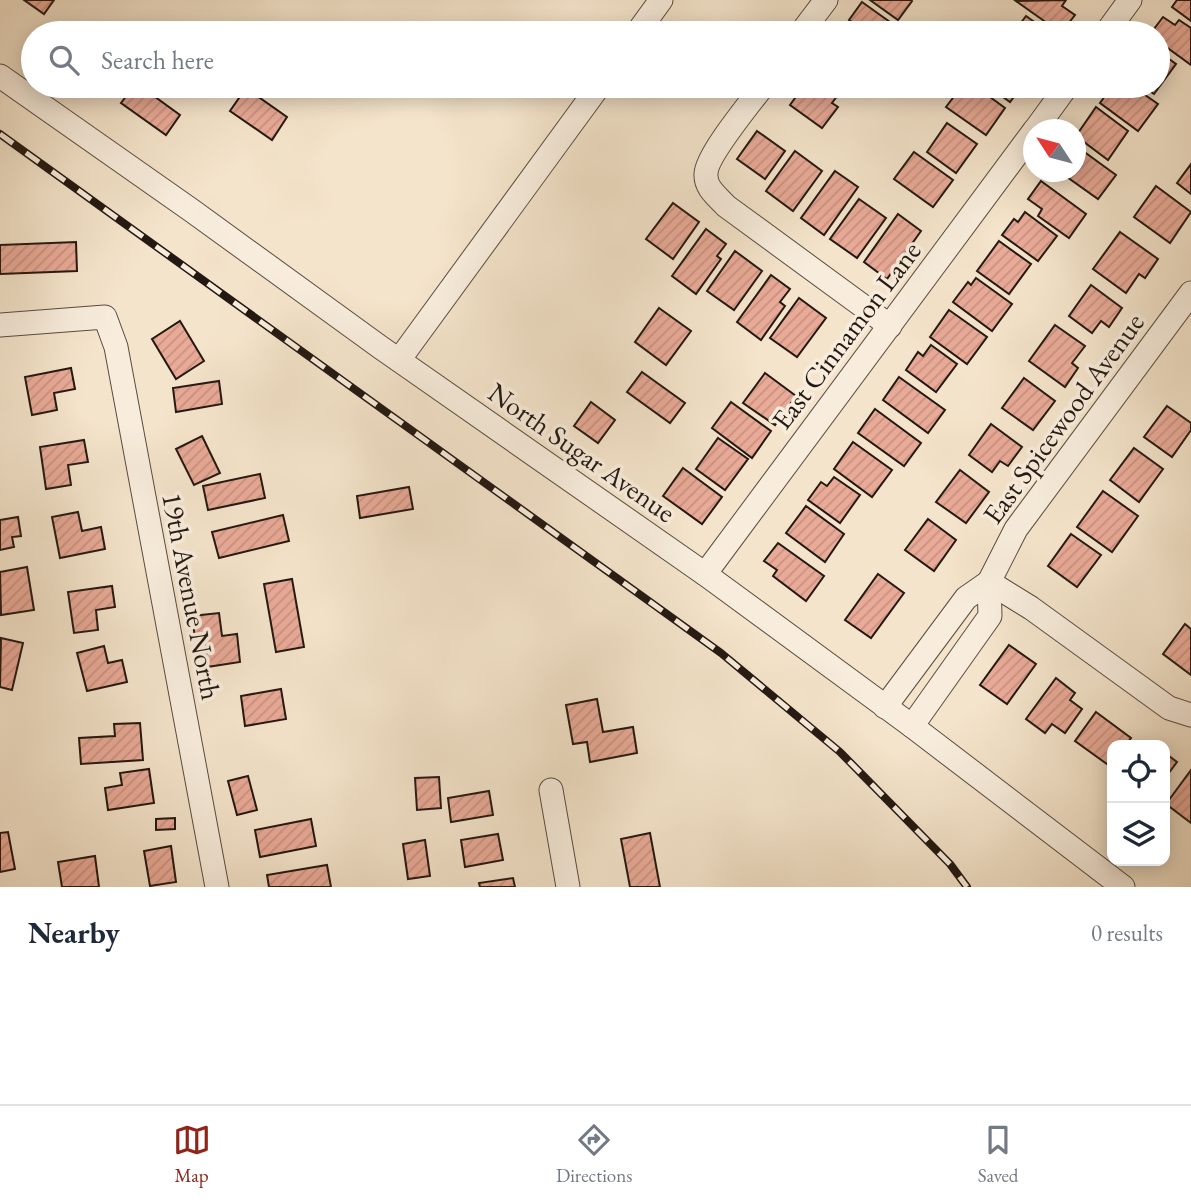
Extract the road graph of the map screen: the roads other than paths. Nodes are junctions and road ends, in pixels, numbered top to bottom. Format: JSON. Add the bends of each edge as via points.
{"nodes":[{"id":1,"x":661,"y":0,"type":"edge"},
{"id":2,"x":826,"y":0,"type":"edge"},
{"id":3,"x":1130,"y":0,"type":"edge"},
{"id":4,"x":646,"y":21,"type":"edge"},
{"id":5,"x":811,"y":21,"type":"edge"},
{"id":6,"x":1115,"y":21,"type":"edge"},
{"id":7,"x":0,"y":76,"type":"edge"},
{"id":8,"x":21,"y":91,"type":"edge"},
{"id":9,"x":31,"y":98,"type":"edge"},
{"id":10,"x":590,"y":98,"type":"edge"},
{"id":11,"x":754,"y":98,"type":"edge"},
{"id":12,"x":1058,"y":98,"type":"edge"},
{"id":13,"x":1042,"y":119,"type":"edge"},
{"id":14,"x":1023,"y":145,"type":"edge"},
{"id":15,"x":1191,"y":293,"type":"edge"},
{"id":16,"x":0,"y":325,"type":"edge"},
{"id":17,"x":890,"y":326,"type":"junction"},
{"id":18,"x":399,"y":360,"type":"junction"},
{"id":19,"x":705,"y":574,"type":"junction"},
{"id":20,"x":989,"y":582,"type":"junction"},
{"id":21,"x":885,"y":707,"type":"junction"},
{"id":22,"x":1191,"y":715,"type":"edge"},
{"id":23,"x":912,"y":726,"type":"junction"},
{"id":24,"x":551,"y":790,"type":"dead end"},
{"id":25,"x":217,"y":887,"type":"edge"},
{"id":26,"x":568,"y":887,"type":"edge"},
{"id":27,"x":1123,"y":887,"type":"edge"}],
"edges":[{"from":1,"to":4,"type":"street"},
{"from":2,"to":5,"type":"street"},
{"from":3,"to":6,"type":"street"},
{"from":7,"to":8,"type":"street","name":"North Sugar Avenue"},
{"from":9,"to":18,"type":"street","name":"North Sugar Avenue"},
{"from":10,"to":18,"type":"street"},
{"from":11,"to":17,"type":"street","via":[[710,160],[706,174],[711,191]]},
{"from":12,"to":13,"type":"street","name":"East Cinnamon Lane"},
{"from":14,"to":17,"type":"street","name":"East Cinnamon Lane"},
{"from":15,"to":20,"type":"street","name":"East Spicewood Avenue","via":[[1016,529]]},
{"from":16,"to":25,"type":"street","name":"19th Avenue North","via":[[105,317],[116,347]]},
{"from":17,"to":19,"type":"street","name":"East Cinnamon Lane"},
{"from":18,"to":19,"type":"street","name":"North Sugar Avenue"},
{"from":19,"to":21,"type":"street","name":"North Sugar Avenue"},
{"from":20,"to":21,"type":"street","name":"East Spicewood Avenue","via":[[966,598]]},
{"from":20,"to":22,"type":"street","via":[[1169,708]]},
{"from":20,"to":23,"type":"street","name":"East Spicewood Avenue","via":[[990,616]]},
{"from":21,"to":23,"type":"street","name":"North Sugar Avenue"},
{"from":23,"to":27,"type":"street","name":"North Sugar Avenue"},
{"from":24,"to":26,"type":"street"}]}
